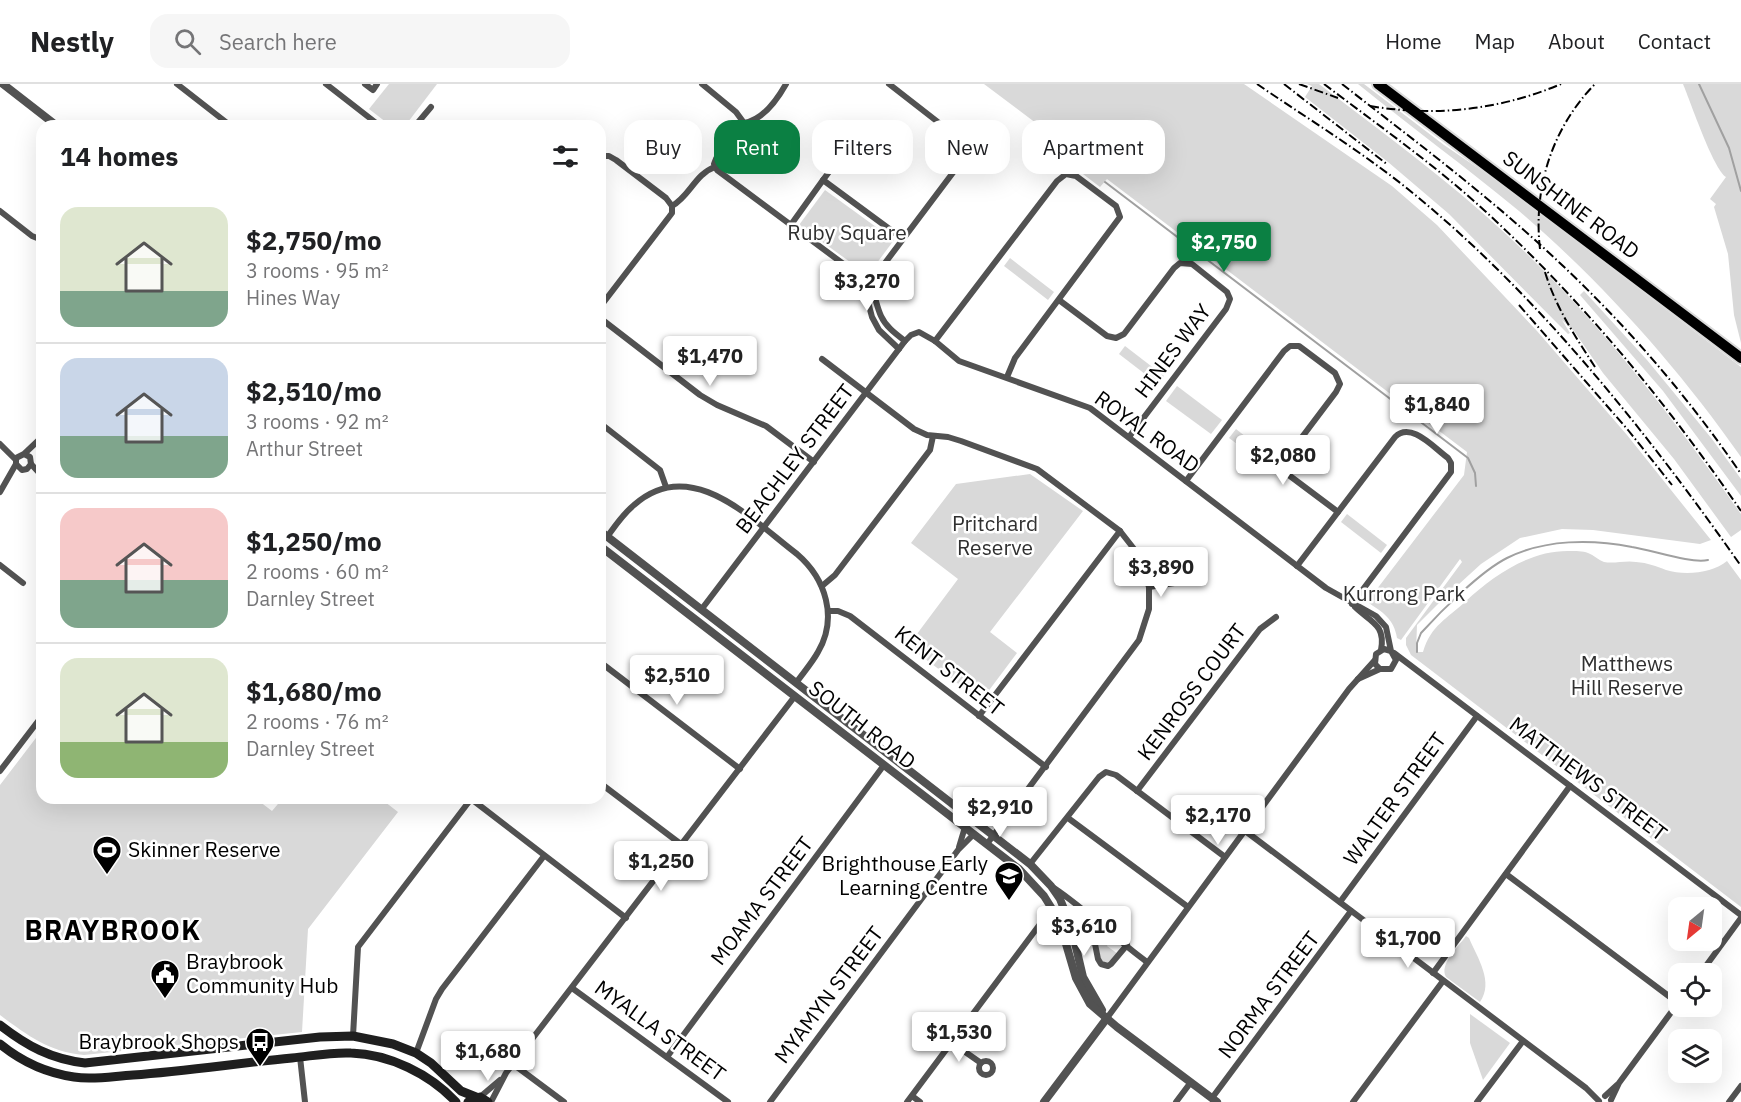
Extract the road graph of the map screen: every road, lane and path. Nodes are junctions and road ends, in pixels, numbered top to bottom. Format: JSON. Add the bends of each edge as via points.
{"nodes":[{"id":1,"x":3,"y":84,"type":"edge"},
{"id":2,"x":177,"y":84,"type":"edge"},
{"id":3,"x":326,"y":84,"type":"edge"},
{"id":4,"x":365,"y":84,"type":"edge"},
{"id":5,"x":702,"y":84,"type":"edge"},
{"id":6,"x":786,"y":84,"type":"edge"},
{"id":7,"x":889,"y":84,"type":"edge"},
{"id":8,"x":1378,"y":84,"type":"edge"},
{"id":9,"x":375,"y":87,"type":"edge"},
{"id":10,"x":431,"y":107,"type":"dead end"},
{"id":11,"x":49,"y":120,"type":"edge"},
{"id":12,"x":223,"y":120,"type":"edge"},
{"id":13,"x":370,"y":120,"type":"edge"},
{"id":14,"x":420,"y":120,"type":"edge"},
{"id":15,"x":742,"y":120,"type":"edge"},
{"id":16,"x":754,"y":120,"type":"edge"},
{"id":17,"x":606,"y":156,"type":"edge"},
{"id":18,"x":714,"y":167,"type":"edge"},
{"id":19,"x":721,"y":174,"type":"edge"},
{"id":20,"x":827,"y":174,"type":"edge"},
{"id":21,"x":823,"y":180,"type":"junction"},
{"id":22,"x":672,"y":206,"type":"junction"},
{"id":23,"x":0,"y":211,"type":"edge"},
{"id":24,"x":790,"y":226,"type":"junction"},
{"id":25,"x":36,"y":235,"type":"edge"},
{"id":26,"x":903,"y":239,"type":"junction"},
{"id":27,"x":866,"y":285,"type":"junction"},
{"id":28,"x":606,"y":300,"type":"edge"},
{"id":29,"x":1059,"y":300,"type":"junction"},
{"id":30,"x":880,"y":314,"type":"junction"},
{"id":31,"x":872,"y":316,"type":"junction"},
{"id":32,"x":606,"y":323,"type":"edge"},
{"id":33,"x":919,"y":332,"type":"joint"},
{"id":34,"x":905,"y":341,"type":"junction"},
{"id":35,"x":935,"y":341,"type":"junction"},
{"id":36,"x":899,"y":349,"type":"junction"},
{"id":37,"x":1741,"y":358,"type":"edge"},
{"id":38,"x":822,"y":359,"type":"dead end"},
{"id":39,"x":1007,"y":377,"type":"junction"},
{"id":40,"x":866,"y":393,"type":"junction"},
{"id":41,"x":606,"y":428,"type":"edge"},
{"id":42,"x":933,"y":436,"type":"junction"},
{"id":43,"x":1128,"y":437,"type":"junction"},
{"id":44,"x":36,"y":443,"type":"edge"},
{"id":45,"x":1,"y":445,"type":"edge"},
{"id":46,"x":36,"y":448,"type":"edge"},
{"id":47,"x":19,"y":458,"type":"junction"},
{"id":48,"x":814,"y":462,"type":"junction"},
{"id":49,"x":28,"y":465,"type":"junction"},
{"id":50,"x":36,"y":471,"type":"edge"},
{"id":51,"x":1186,"y":481,"type":"junction"},
{"id":52,"x":6,"y":485,"type":"junction"},
{"id":53,"x":666,"y":487,"type":"junction"},
{"id":54,"x":0,"y":492,"type":"edge"},
{"id":55,"x":1338,"y":512,"type":"junction"},
{"id":56,"x":763,"y":528,"type":"junction"},
{"id":57,"x":1120,"y":531,"type":"junction"},
{"id":58,"x":606,"y":532,"type":"edge"},
{"id":59,"x":606,"y":536,"type":"edge"},
{"id":60,"x":606,"y":551,"type":"edge"},
{"id":61,"x":0,"y":565,"type":"edge"},
{"id":62,"x":1298,"y":566,"type":"junction"},
{"id":63,"x":1187,"y":580,"type":"dead end"},
{"id":64,"x":23,"y":583,"type":"dead end"},
{"id":65,"x":822,"y":586,"type":"junction"},
{"id":66,"x":1149,"y":586,"type":"junction"},
{"id":67,"x":1352,"y":604,"type":"junction"},
{"id":68,"x":701,"y":610,"type":"junction"},
{"id":69,"x":828,"y":611,"type":"junction"},
{"id":70,"x":1276,"y":617,"type":"dead end"},
{"id":71,"x":697,"y":620,"type":"junction"},
{"id":72,"x":1381,"y":650,"type":"junction"},
{"id":73,"x":1392,"y":652,"type":"junction"},
{"id":74,"x":1375,"y":660,"type":"junction"},
{"id":75,"x":606,"y":667,"type":"edge"},
{"id":76,"x":1394,"y":667,"type":"junction"},
{"id":77,"x":1380,"y":669,"type":"junction"},
{"id":78,"x":1415,"y":670,"type":"junction"},
{"id":79,"x":1358,"y":680,"type":"junction"},
{"id":80,"x":796,"y":683,"type":"junction"},
{"id":81,"x":795,"y":696,"type":"junction"},
{"id":82,"x":979,"y":716,"type":"junction"},
{"id":83,"x":1477,"y":716,"type":"junction"},
{"id":84,"x":36,"y":724,"type":"edge"},
{"id":85,"x":884,"y":765,"type":"junction"},
{"id":86,"x":1046,"y":767,"type":"junction"},
{"id":87,"x":740,"y":769,"type":"junction"},
{"id":88,"x":0,"y":771,"type":"edge"},
{"id":89,"x":1570,"y":786,"type":"junction"},
{"id":90,"x":606,"y":788,"type":"edge"},
{"id":91,"x":1137,"y":791,"type":"junction"},
{"id":92,"x":465,"y":804,"type":"edge"},
{"id":93,"x":478,"y":804,"type":"edge"},
{"id":94,"x":1068,"y":818,"type":"junction"},
{"id":95,"x":965,"y":827,"type":"junction"},
{"id":96,"x":1244,"y":830,"type":"junction"},
{"id":97,"x":974,"y":834,"type":"junction"},
{"id":98,"x":994,"y":836,"type":"junction"},
{"id":99,"x":987,"y":844,"type":"junction"},
{"id":100,"x":682,"y":845,"type":"junction"},
{"id":101,"x":958,"y":850,"type":"junction"},
{"id":102,"x":544,"y":856,"type":"junction"},
{"id":103,"x":1225,"y":857,"type":"junction"},
{"id":104,"x":1030,"y":864,"type":"junction"},
{"id":105,"x":1506,"y":874,"type":"junction"},
{"id":106,"x":1051,"y":886,"type":"junction"},
{"id":107,"x":1340,"y":902,"type":"junction"},
{"id":108,"x":1188,"y":907,"type":"junction"},
{"id":109,"x":1052,"y":908,"type":"junction"},
{"id":110,"x":1352,"y":911,"type":"junction"},
{"id":111,"x":1741,"y":916,"type":"edge"},
{"id":112,"x":626,"y":918,"type":"junction"},
{"id":113,"x":1096,"y":922,"type":"junction"},
{"id":114,"x":1126,"y":945,"type":"junction"},
{"id":115,"x":1147,"y":962,"type":"junction"},
{"id":116,"x":1708,"y":963,"type":"edge"},
{"id":117,"x":1433,"y":973,"type":"junction"},
{"id":118,"x":1443,"y":981,"type":"junction"},
{"id":119,"x":572,"y":987,"type":"junction"},
{"id":120,"x":1668,"y":996,"type":"edge"},
{"id":121,"x":1668,"y":1017,"type":"edge"},
{"id":122,"x":1107,"y":1018,"type":"junction"},
{"id":123,"x":0,"y":1025,"type":"edge"},
{"id":124,"x":353,"y":1036,"type":"junction"},
{"id":125,"x":296,"y":1040,"type":"junction"},
{"id":126,"x":1523,"y":1041,"type":"junction"},
{"id":127,"x":951,"y":1042,"type":"junction"},
{"id":128,"x":0,"y":1044,"type":"edge"},
{"id":129,"x":352,"y":1053,"type":"junction"},
{"id":130,"x":416,"y":1053,"type":"junction"},
{"id":131,"x":153,"y":1056,"type":"junction"},
{"id":132,"x":300,"y":1057,"type":"junction"},
{"id":133,"x":667,"y":1057,"type":"junction"},
{"id":134,"x":513,"y":1064,"type":"junction"},
{"id":135,"x":981,"y":1064,"type":"dead end"},
{"id":136,"x":409,"y":1068,"type":"junction"},
{"id":137,"x":506,"y":1073,"type":"junction"},
{"id":138,"x":145,"y":1074,"type":"junction"},
{"id":139,"x":1191,"y":1082,"type":"junction"},
{"id":140,"x":1741,"y":1086,"type":"edge"},
{"id":141,"x":912,"y":1096,"type":"junction"},
{"id":142,"x":481,"y":1100,"type":"edge"},
{"id":143,"x":1215,"y":1100,"type":"edge"},
{"id":144,"x":1606,"y":1100,"type":"edge"},
{"id":145,"x":305,"y":1102,"type":"edge"},
{"id":146,"x":456,"y":1102,"type":"edge"},
{"id":147,"x":564,"y":1102,"type":"edge"},
{"id":148,"x":728,"y":1102,"type":"edge"},
{"id":149,"x":770,"y":1102,"type":"edge"},
{"id":150,"x":907,"y":1102,"type":"edge"},
{"id":151,"x":920,"y":1102,"type":"edge"},
{"id":152,"x":1044,"y":1102,"type":"edge"},
{"id":153,"x":1176,"y":1102,"type":"edge"},
{"id":154,"x":1353,"y":1102,"type":"edge"},
{"id":155,"x":1477,"y":1102,"type":"edge"},
{"id":156,"x":1729,"y":1102,"type":"edge"}],
"edges":[{"from":1,"to":11,"type":"street"},
{"from":2,"to":12,"type":"street"},
{"from":3,"to":13,"type":"street"},
{"from":4,"to":9,"type":"street"},
{"from":5,"to":15,"type":"street"},
{"from":6,"to":16,"type":"street"},
{"from":7,"to":26,"type":"street","via":[[968,148],[964,159]]},
{"from":8,"to":37,"type":"main road","name":"SUNSHINE ROAD"},
{"from":10,"to":14,"type":"street"},
{"from":17,"to":22,"type":"street"},
{"from":18,"to":22,"type":"street","via":[[703,172]]},
{"from":19,"to":24,"type":"street"},
{"from":20,"to":21,"type":"street"},
{"from":21,"to":24,"type":"street"},
{"from":21,"to":26,"type":"street"},
{"from":22,"to":28,"type":"street","via":[[672,213]]},
{"from":23,"to":25,"type":"street"},
{"from":24,"to":27,"type":"street"},
{"from":26,"to":27,"type":"street"},
{"from":27,"to":30,"type":"street","via":[[873,290]]},
{"from":27,"to":31,"type":"street"},
{"from":29,"to":35,"type":"street","via":[[1120,217],[1114,205],[1076,176],[1066,174]]},
{"from":29,"to":39,"type":"street","via":[[1015,358]]},
{"from":29,"to":43,"type":"street","name":"HINES WAY","via":[[1113,338],[1124,334],[1180,263],[1192,264],[1227,292],[1230,299],[1226,309]]},
{"from":30,"to":31,"type":"street"},
{"from":30,"to":34,"type":"street","via":[[886,325]]},
{"from":31,"to":36,"type":"street","via":[[879,330]]},
{"from":32,"to":48,"type":"street","via":[[700,395],[766,426]]},
{"from":33,"to":34,"type":"street","name":"BEACHLEY STREET"},
{"from":33,"to":35,"type":"street","name":"ROYAL ROAD"},
{"from":34,"to":36,"type":"street","name":"BEACHLEY STREET"},
{"from":35,"to":39,"type":"street","name":"ROYAL ROAD","via":[[959,361]]},
{"from":36,"to":40,"type":"street","name":"BEACHLEY STREET"},
{"from":38,"to":40,"type":"street"},
{"from":39,"to":43,"type":"street","name":"ROYAL ROAD","via":[[1089,408]]},
{"from":40,"to":42,"type":"street","via":[[914,429]]},
{"from":40,"to":48,"type":"street","name":"BEACHLEY STREET"},
{"from":41,"to":53,"type":"street","via":[[660,470]]},
{"from":42,"to":57,"type":"street","via":[[961,441],[1037,469]]},
{"from":42,"to":65,"type":"street","via":[[930,450],[835,575]]},
{"from":43,"to":51,"type":"street","name":"ROYAL ROAD"},
{"from":44,"to":47,"type":"street"},
{"from":45,"to":47,"type":"street"},
{"from":46,"to":49,"type":"street"},
{"from":47,"to":49,"type":"street"},
{"from":47,"to":49,"type":"street","via":[[19,469]]},
{"from":47,"to":52,"type":"street"},
{"from":48,"to":56,"type":"street","name":"BEACHLEY STREET"},
{"from":49,"to":50,"type":"street"},
{"from":49,"to":52,"type":"street"},
{"from":51,"to":55,"type":"street","via":[[1284,351],[1299,346],[1335,373],[1340,384],[1287,457],[1285,469]]},
{"from":51,"to":62,"type":"street","name":"ROYAL ROAD"},
{"from":52,"to":54,"type":"street"},
{"from":53,"to":56,"type":"street","via":[[694,487],[715,494]]},
{"from":53,"to":58,"type":"street","via":[[634,504]]},
{"from":55,"to":62,"type":"street"},
{"from":55,"to":67,"type":"street","via":[[1401,432],[1412,432],[1451,464],[1449,477]]},
{"from":56,"to":65,"type":"street","via":[[806,561]]},
{"from":56,"to":68,"type":"street","name":"BEACHLEY STREET"},
{"from":57,"to":66,"type":"street","via":[[1138,554]]},
{"from":57,"to":82,"type":"street"},
{"from":59,"to":68,"type":"street","name":"SOUTH ROAD"},
{"from":60,"to":71,"type":"street","name":"SOUTH ROAD"},
{"from":61,"to":64,"type":"street"},
{"from":62,"to":67,"type":"street","name":"ROYAL ROAD"},
{"from":63,"to":66,"type":"street"},
{"from":65,"to":69,"type":"street"},
{"from":66,"to":86,"type":"street","via":[[1149,609],[1140,640]]},
{"from":67,"to":72,"type":"street","name":"ROYAL ROAD","via":[[1379,628]]},
{"from":67,"to":73,"type":"street","name":"ROYAL ROAD","via":[[1377,616],[1384,624]]},
{"from":68,"to":71,"type":"street"},
{"from":68,"to":80,"type":"street","name":"SOUTH ROAD"},
{"from":69,"to":80,"type":"street","via":[[819,651]]},
{"from":69,"to":82,"type":"street","name":"KENT STREET","via":[[850,616]]},
{"from":70,"to":91,"type":"street","name":"KENROSS COURT","via":[[1260,629]]},
{"from":71,"to":81,"type":"street","name":"SOUTH ROAD"},
{"from":72,"to":73,"type":"street"},
{"from":72,"to":74,"type":"street"},
{"from":73,"to":76,"type":"street"},
{"from":73,"to":78,"type":"street","name":"MATTHEWS STREET"},
{"from":74,"to":77,"type":"street"},
{"from":74,"to":79,"type":"street"},
{"from":75,"to":87,"type":"street"},
{"from":76,"to":77,"type":"street"},
{"from":76,"to":78,"type":"street","name":"MATTHEWS STREET"},
{"from":77,"to":79,"type":"street"},
{"from":78,"to":83,"type":"street","name":"MATTHEWS STREET"},
{"from":79,"to":96,"type":"street"},
{"from":80,"to":81,"type":"street"},
{"from":80,"to":98,"type":"street","name":"SOUTH ROAD"},
{"from":81,"to":85,"type":"street","name":"SOUTH ROAD"},
{"from":81,"to":87,"type":"street"},
{"from":82,"to":86,"type":"street","name":"KENT STREET"},
{"from":83,"to":89,"type":"street","name":"MATTHEWS STREET"},
{"from":83,"to":107,"type":"street","name":"WALTER STREET"},
{"from":84,"to":88,"type":"street"},
{"from":85,"to":95,"type":"street","name":"SOUTH ROAD"},
{"from":85,"to":133,"type":"street","name":"MOAMA STREET"},
{"from":86,"to":98,"type":"street"},
{"from":87,"to":100,"type":"street"},
{"from":89,"to":105,"type":"street"},
{"from":89,"to":111,"type":"street","name":"MATTHEWS STREET"},
{"from":90,"to":100,"type":"street"},
{"from":91,"to":94,"type":"street","via":[[1106,772]]},
{"from":91,"to":103,"type":"street"},
{"from":92,"to":124,"type":"street","via":[[358,947]]},
{"from":93,"to":102,"type":"street"},
{"from":94,"to":104,"type":"street"},
{"from":94,"to":108,"type":"street"},
{"from":95,"to":97,"type":"street","name":"SOUTH ROAD"},
{"from":95,"to":101,"type":"street","name":"MYAMYN STREET"},
{"from":96,"to":103,"type":"street"},
{"from":96,"to":107,"type":"street"},
{"from":97,"to":99,"type":"street","name":"SOUTH ROAD"},
{"from":97,"to":101,"type":"street","name":"MYAMYN STREET"},
{"from":98,"to":99,"type":"street"},
{"from":98,"to":104,"type":"street","name":"SOUTH ROAD"},
{"from":99,"to":109,"type":"street","name":"SOUTH ROAD","via":[[1029,879]]},
{"from":100,"to":112,"type":"street"},
{"from":101,"to":149,"type":"street","name":"MYAMYN STREET"},
{"from":102,"to":112,"type":"street"},
{"from":102,"to":130,"type":"street","via":[[436,999]]},
{"from":103,"to":108,"type":"street"},
{"from":104,"to":106,"type":"street","name":"SOUTH ROAD"},
{"from":105,"to":117,"type":"street"},
{"from":105,"to":120,"type":"street"},
{"from":106,"to":113,"type":"street","name":"SOUTH ROAD"},
{"from":106,"to":122,"type":"street","name":"SOUTH ROAD","via":[[1066,913],[1083,977]]},
{"from":107,"to":110,"type":"street"},
{"from":108,"to":115,"type":"street"},
{"from":109,"to":122,"type":"street","name":"SOUTH ROAD","via":[[1079,984],[1090,1004]]},
{"from":109,"to":127,"type":"street"},
{"from":110,"to":117,"type":"street"},
{"from":110,"to":143,"type":"street","name":"NORMA STREET"},
{"from":111,"to":116,"type":"street"},
{"from":112,"to":119,"type":"street"},
{"from":113,"to":114,"type":"street","name":"SOUTH ROAD"},
{"from":113,"to":114,"type":"street","via":[[1092,929],[1101,964],[1111,964]]},
{"from":114,"to":115,"type":"street","name":"SOUTH ROAD"},
{"from":115,"to":122,"type":"street"},
{"from":117,"to":118,"type":"street"},
{"from":118,"to":126,"type":"street"},
{"from":118,"to":154,"type":"street"},
{"from":119,"to":133,"type":"street","name":"MYALLA STREET"},
{"from":119,"to":134,"type":"street"},
{"from":121,"to":144,"type":"street"},
{"from":122,"to":139,"type":"street"},
{"from":122,"to":152,"type":"street"},
{"from":123,"to":131,"type":"main road","via":[[43,1054],[70,1062]]},
{"from":124,"to":125,"type":"main road"},
{"from":124,"to":129,"type":"main road"},
{"from":124,"to":130,"type":"main road"},
{"from":125,"to":131,"type":"main road"},
{"from":125,"to":132,"type":"main road"},
{"from":126,"to":144,"type":"street"},
{"from":126,"to":155,"type":"street"},
{"from":127,"to":135,"type":"street"},
{"from":127,"to":141,"type":"street"},
{"from":128,"to":138,"type":"main road","via":[[35,1066],[69,1076]]},
{"from":129,"to":132,"type":"main road"},
{"from":129,"to":136,"type":"main road","via":[[378,1056]]},
{"from":130,"to":136,"type":"main road"},
{"from":130,"to":142,"type":"main road","via":[[461,1091]]},
{"from":131,"to":138,"type":"main road"},
{"from":132,"to":138,"type":"main road"},
{"from":132,"to":145,"type":"street"},
{"from":133,"to":148,"type":"street","name":"MYALLA STREET"},
{"from":134,"to":137,"type":"street"},
{"from":134,"to":147,"type":"street"},
{"from":136,"to":146,"type":"main road"},
{"from":137,"to":142,"type":"street"},
{"from":137,"to":142,"type":"street"},
{"from":139,"to":143,"type":"street"},
{"from":139,"to":153,"type":"street"},
{"from":140,"to":156,"type":"street"},
{"from":141,"to":150,"type":"street"},
{"from":141,"to":151,"type":"street"}]}
